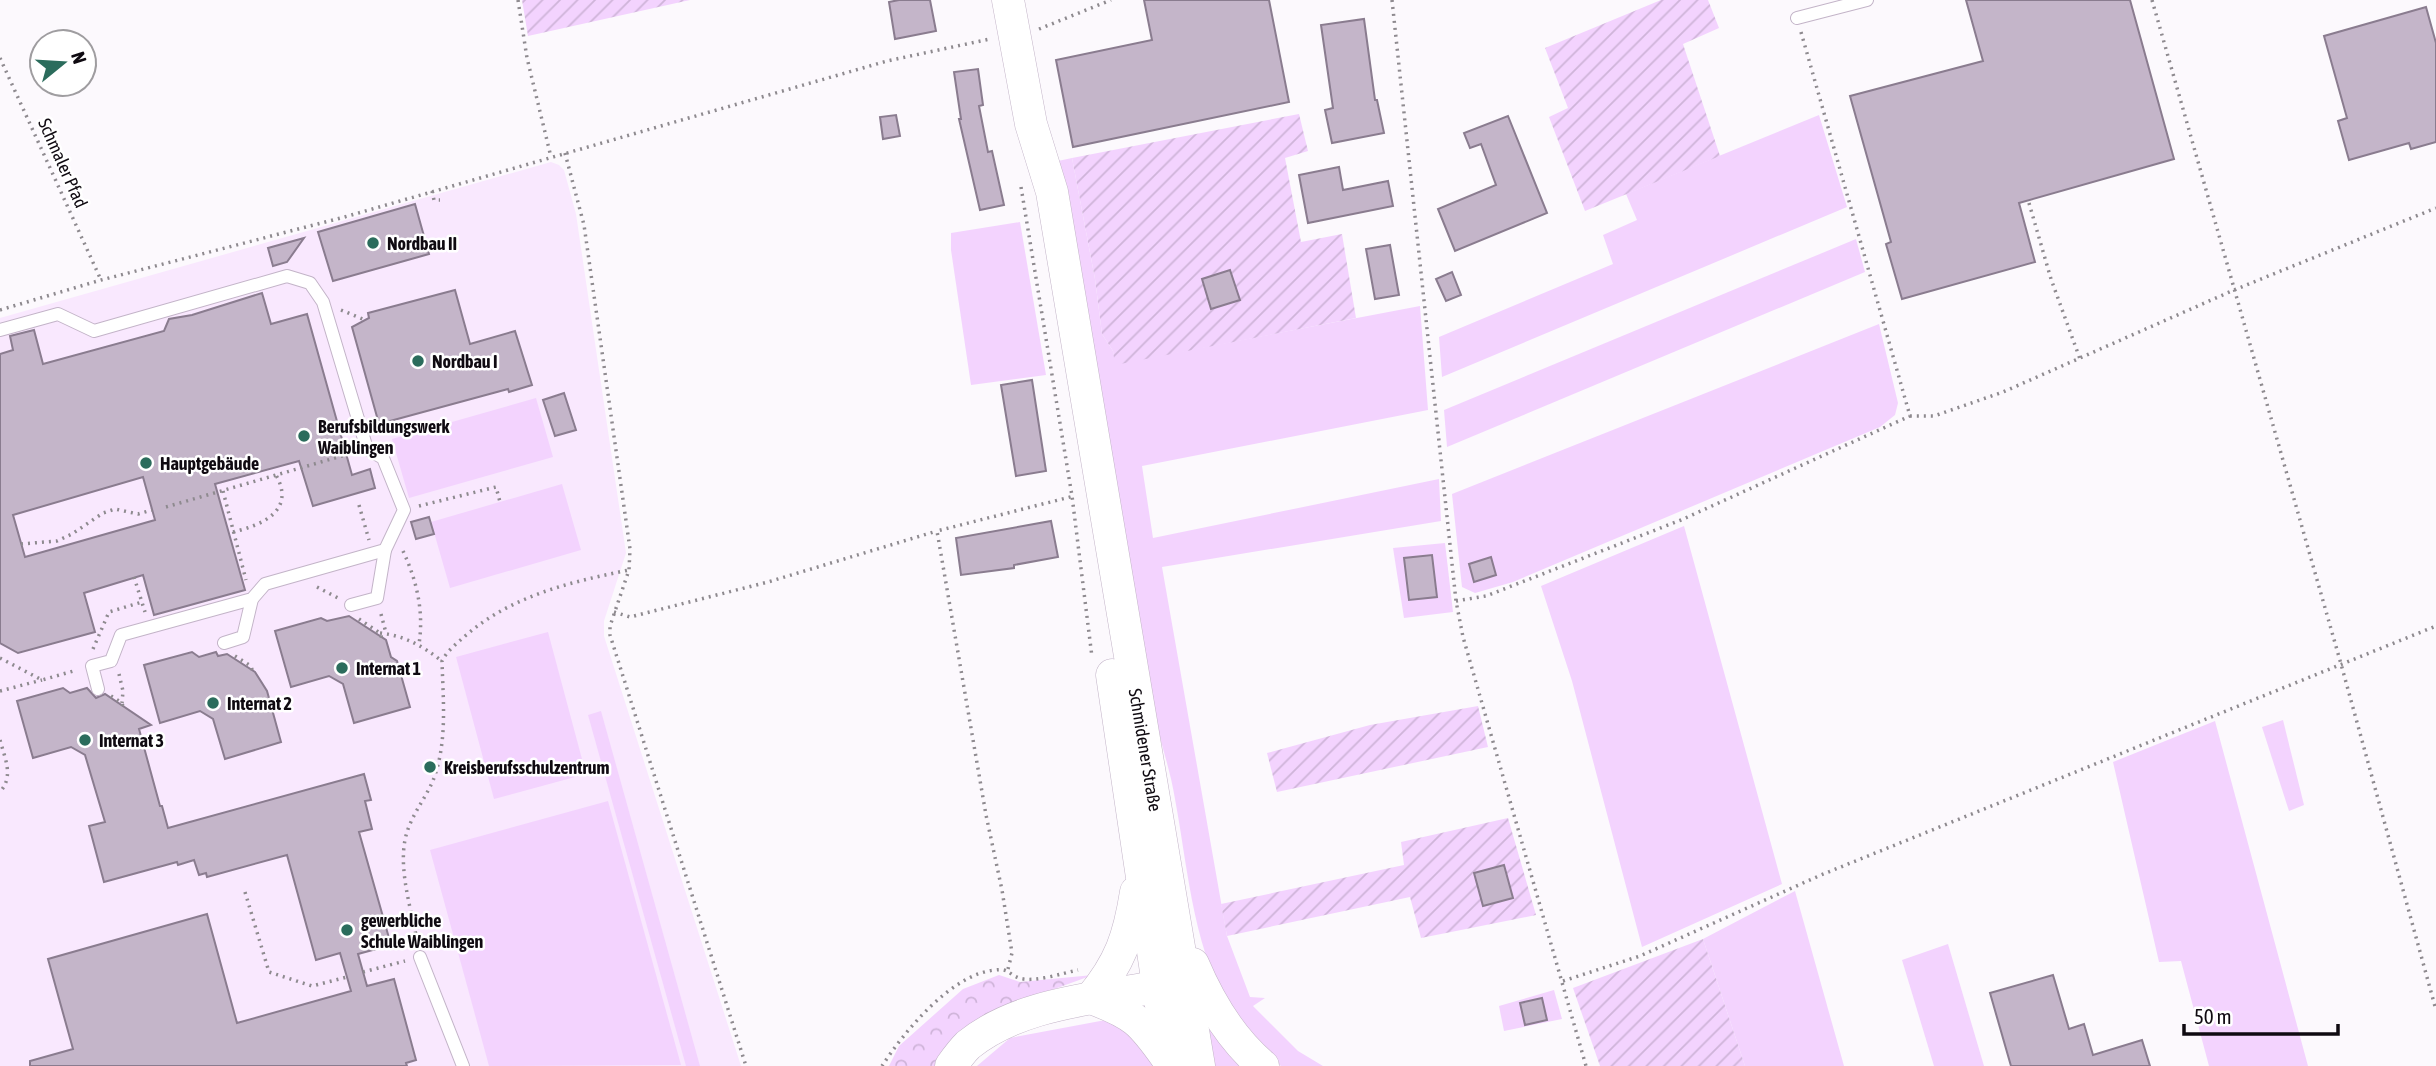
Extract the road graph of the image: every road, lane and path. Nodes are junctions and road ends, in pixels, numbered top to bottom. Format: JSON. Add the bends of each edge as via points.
{"nodes":[{"id":1,"x":518,"y":0,"type":"edge"},
{"id":2,"x":1008,"y":0,"type":"edge"},
{"id":3,"x":1111,"y":0,"type":"edge"},
{"id":4,"x":1392,"y":0,"type":"edge"},
{"id":5,"x":1867,"y":0,"type":"edge"},
{"id":6,"x":2152,"y":0,"type":"edge"},
{"id":7,"x":1797,"y":18,"type":"joint"},
{"id":8,"x":1005,"y":36,"type":"junction"},
{"id":9,"x":0,"y":58,"type":"edge"},
{"id":10,"x":565,"y":153,"type":"junction"},
{"id":11,"x":551,"y":157,"type":"junction"},
{"id":12,"x":1021,"y":187,"type":"dead end"},
{"id":13,"x":432,"y":191,"type":"junction"},
{"id":14,"x":440,"y":200,"type":"dead end"},
{"id":15,"x":2029,"y":203,"type":"dead end"},
{"id":16,"x":2436,"y":208,"type":"edge"},
{"id":17,"x":100,"y":280,"type":"junction"},
{"id":18,"x":2234,"y":290,"type":"junction"},
{"id":19,"x":0,"y":310,"type":"edge"},
{"id":20,"x":0,"y":330,"type":"edge"},
{"id":21,"x":2080,"y":359,"type":"junction"},
{"id":22,"x":1910,"y":416,"type":"junction"},
{"id":23,"x":367,"y":449,"type":"junction"},
{"id":24,"x":276,"y":475,"type":"junction"},
{"id":25,"x":223,"y":491,"type":"junction"},
{"id":26,"x":1086,"y":493,"type":"junction"},
{"id":27,"x":500,"y":502,"type":"dead end"},
{"id":28,"x":359,"y":505,"type":"dead end"},
{"id":29,"x":166,"y":507,"type":"dead end"},
{"id":30,"x":152,"y":510,"type":"dead end"},
{"id":31,"x":404,"y":510,"type":"junction"},
{"id":32,"x":937,"y":531,"type":"junction"},
{"id":33,"x":233,"y":532,"type":"junction"},
{"id":34,"x":21,"y":544,"type":"dead end"},
{"id":35,"x":383,"y":547,"type":"junction"},
{"id":36,"x":629,"y":570,"type":"junction"},
{"id":37,"x":134,"y":577,"type":"dead end"},
{"id":38,"x":315,"y":586,"type":"dead end"},
{"id":39,"x":252,"y":599,"type":"junction"},
{"id":40,"x":1456,"y":601,"type":"junction"},
{"id":41,"x":353,"y":611,"type":"junction"},
{"id":42,"x":145,"y":612,"type":"dead end"},
{"id":43,"x":614,"y":612,"type":"junction"},
{"id":44,"x":2436,"y":626,"type":"edge"},
{"id":45,"x":380,"y":633,"type":"junction"},
{"id":46,"x":382,"y":639,"type":"dead end"},
{"id":47,"x":419,"y":644,"type":"junction"},
{"id":48,"x":225,"y":647,"type":"joint"},
{"id":49,"x":0,"y":658,"type":"edge"},
{"id":50,"x":442,"y":661,"type":"junction"},
{"id":51,"x":2341,"y":664,"type":"junction"},
{"id":52,"x":92,"y":666,"type":"junction"},
{"id":53,"x":1094,"y":667,"type":"dead end"},
{"id":54,"x":118,"y":671,"type":"dead end"},
{"id":55,"x":253,"y":673,"type":"dead end"},
{"id":56,"x":42,"y":680,"type":"junction"},
{"id":57,"x":98,"y":689,"type":"dead end"},
{"id":58,"x":0,"y":691,"type":"edge"},
{"id":59,"x":122,"y":703,"type":"dead end"},
{"id":60,"x":0,"y":740,"type":"edge"},
{"id":61,"x":1,"y":748,"type":"edge"},
{"id":62,"x":0,"y":792,"type":"edge"},
{"id":63,"x":1140,"y":864,"type":"junction"},
{"id":64,"x":245,"y":892,"type":"dead end"},
{"id":65,"x":1174,"y":922,"type":"junction"},
{"id":66,"x":420,"y":957,"type":"junction"},
{"id":67,"x":1008,"y":969,"type":"junction"},
{"id":68,"x":363,"y":972,"type":"dead end"},
{"id":69,"x":347,"y":977,"type":"dead end"},
{"id":70,"x":1562,"y":981,"type":"junction"},
{"id":71,"x":1087,"y":984,"type":"junction"},
{"id":72,"x":1159,"y":991,"type":"junction"},
{"id":73,"x":1190,"y":1010,"type":"junction"},
{"id":74,"x":2436,"y":1010,"type":"edge"},
{"id":75,"x":1179,"y":1064,"type":"edge"},
{"id":76,"x":463,"y":1066,"type":"edge"},
{"id":77,"x":746,"y":1066,"type":"edge"},
{"id":78,"x":882,"y":1066,"type":"edge"},
{"id":79,"x":951,"y":1066,"type":"edge"},
{"id":80,"x":1263,"y":1066,"type":"edge"},
{"id":81,"x":1586,"y":1066,"type":"edge"}],
"edges":[{"from":1,"to":11,"type":"path"},
{"from":2,"to":8,"type":"main road","name":"Schmidener Straße"},
{"from":3,"to":8,"type":"path","via":[[1032,31]]},
{"from":4,"to":40,"type":"path"},
{"from":5,"to":7,"type":"lane"},
{"from":6,"to":18,"type":"path"},
{"from":7,"to":22,"type":"path"},
{"from":8,"to":10,"type":"path","via":[[887,61]]},
{"from":8,"to":26,"type":"main road","name":"Schmidener Straße","via":[[1052,192]]},
{"from":9,"to":17,"type":"path","name":"Schmaler Pfad"},
{"from":10,"to":11,"type":"path"},
{"from":10,"to":36,"type":"path","via":[[584,225],[630,549]]},
{"from":11,"to":13,"type":"path"},
{"from":12,"to":26,"type":"path"},
{"from":13,"to":14,"type":"path","via":[[435,200]]},
{"from":13,"to":17,"type":"path"},
{"from":15,"to":21,"type":"path"},
{"from":16,"to":18,"type":"path"},
{"from":17,"to":19,"type":"path"},
{"from":18,"to":21,"type":"path"},
{"from":18,"to":51,"type":"path"},
{"from":20,"to":23,"type":"lane","via":[[58,314],[94,331],[287,276],[310,283],[323,302]]},
{"from":21,"to":22,"type":"path","via":[[1934,416]]},
{"from":22,"to":40,"type":"path","via":[[1681,520],[1486,596]]},
{"from":23,"to":24,"type":"path"},
{"from":23,"to":31,"type":"lane","via":[[383,458]]},
{"from":24,"to":25,"type":"path"},
{"from":24,"to":33,"type":"path","via":[[282,496],[278,509],[258,526]]},
{"from":25,"to":29,"type":"path"},
{"from":25,"to":33,"type":"path"},
{"from":26,"to":32,"type":"path"},
{"from":26,"to":53,"type":"path"},
{"from":26,"to":63,"type":"main road","name":"Schmidener Straße"},
{"from":26,"to":65,"type":"main road","name":"Schmidener Straße"},
{"from":27,"to":31,"type":"path","via":[[496,487]]},
{"from":28,"to":35,"type":"path"},
{"from":30,"to":34,"type":"path","via":[[138,514],[114,509],[57,541]]},
{"from":31,"to":35,"type":"lane"},
{"from":32,"to":43,"type":"path","via":[[768,582],[630,617]]},
{"from":32,"to":67,"type":"path","via":[[1002,890],[1012,953]]},
{"from":33,"to":39,"type":"path"},
{"from":35,"to":39,"type":"lane","via":[[265,584]]},
{"from":35,"to":41,"type":"lane","via":[[377,598]]},
{"from":35,"to":47,"type":"path","via":[[402,548],[416,584],[422,627]]},
{"from":36,"to":43,"type":"path"},
{"from":36,"to":50,"type":"path","via":[[558,586],[519,601],[475,627]]},
{"from":37,"to":42,"type":"path"},
{"from":38,"to":41,"type":"path"},
{"from":39,"to":48,"type":"lane","via":[[243,637]]},
{"from":39,"to":52,"type":"lane","via":[[121,635],[111,661]]},
{"from":40,"to":70,"type":"path"},
{"from":41,"to":45,"type":"path"},
{"from":43,"to":77,"type":"path","via":[[610,635]]},
{"from":44,"to":51,"type":"path"},
{"from":45,"to":46,"type":"path"},
{"from":45,"to":47,"type":"path","via":[[401,635]]},
{"from":47,"to":50,"type":"path"},
{"from":48,"to":55,"type":"path","via":[[251,666]]},
{"from":49,"to":56,"type":"path"},
{"from":50,"to":66,"type":"path","via":[[441,755],[404,842]]},
{"from":51,"to":70,"type":"path","via":[[1821,875],[1640,956]]},
{"from":51,"to":74,"type":"path"},
{"from":52,"to":56,"type":"path"},
{"from":52,"to":57,"type":"lane"},
{"from":54,"to":59,"type":"path"},
{"from":56,"to":58,"type":"path"},
{"from":60,"to":61,"type":"path"},
{"from":61,"to":62,"type":"path","via":[[9,771]]},
{"from":63,"to":71,"type":"main road","name":"Schmidener Straße","via":[[1123,950],[1110,976]]},
{"from":63,"to":72,"type":"main road","name":"Schmidener Straße"},
{"from":64,"to":69,"type":"path","via":[[269,972],[312,986]]},
{"from":65,"to":73,"type":"main road","name":"Schmidener Straße"},
{"from":65,"to":80,"type":"main road","via":[[1208,998]]},
{"from":66,"to":68,"type":"path"},
{"from":66,"to":76,"type":"lane"},
{"from":67,"to":71,"type":"path","via":[[1020,978]]},
{"from":67,"to":78,"type":"path","via":[[991,970],[962,982],[930,1006]]},
{"from":70,"to":81,"type":"path"},
{"from":71,"to":72,"type":"main road"},
{"from":71,"to":75,"type":"main road","via":[[1139,1021]]},
{"from":71,"to":79,"type":"main road","via":[[999,1025],[967,1046]]},
{"from":72,"to":73,"type":"main road"},
{"from":72,"to":75,"type":"main road","name":"Schmidener Straße"},
{"from":73,"to":75,"type":"main road","name":"Schmidener Straße"}]}
